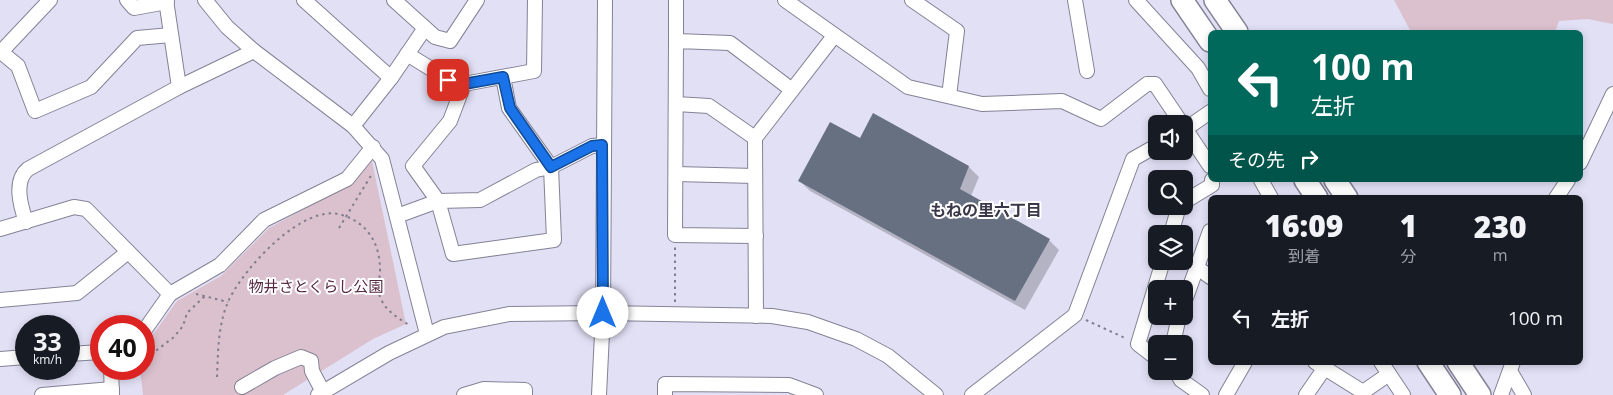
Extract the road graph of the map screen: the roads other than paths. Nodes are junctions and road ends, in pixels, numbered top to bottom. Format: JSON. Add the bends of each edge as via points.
{"nodes":[{"id":1,"x":50,"y":0,"type":"edge"},
{"id":2,"x":127,"y":0,"type":"edge"},
{"id":3,"x":205,"y":0,"type":"edge"},
{"id":4,"x":304,"y":0,"type":"edge"},
{"id":5,"x":394,"y":0,"type":"edge"},
{"id":6,"x":477,"y":0,"type":"edge"},
{"id":7,"x":535,"y":0,"type":"edge"},
{"id":8,"x":605,"y":0,"type":"edge"},
{"id":9,"x":676,"y":0,"type":"edge"},
{"id":10,"x":785,"y":0,"type":"edge"},
{"id":11,"x":912,"y":0,"type":"edge"},
{"id":12,"x":1076,"y":0,"type":"edge"},
{"id":13,"x":1136,"y":0,"type":"edge"},
{"id":14,"x":1182,"y":0,"type":"edge"},
{"id":15,"x":1215,"y":0,"type":"edge"},
{"id":16,"x":166,"y":1,"type":"edge"},
{"id":17,"x":425,"y":28,"type":"junction"},
{"id":18,"x":1236,"y":30,"type":"edge"},
{"id":19,"x":171,"y":35,"type":"junction"},
{"id":20,"x":834,"y":36,"type":"junction"},
{"id":21,"x":1208,"y":38,"type":"edge"},
{"id":22,"x":676,"y":41,"type":"junction"},
{"id":23,"x":254,"y":51,"type":"junction"},
{"id":24,"x":0,"y":52,"type":"edge"},
{"id":25,"x":407,"y":54,"type":"junction"},
{"id":26,"x":1087,"y":71,"type":"dead end"},
{"id":27,"x":503,"y":77,"type":"junction"},
{"id":28,"x":391,"y":78,"type":"junction"},
{"id":29,"x":1208,"y":86,"type":"edge"},
{"id":30,"x":179,"y":88,"type":"junction"},
{"id":31,"x":462,"y":88,"type":"junction"},
{"id":32,"x":792,"y":90,"type":"junction"},
{"id":33,"x":1613,"y":94,"type":"edge"},
{"id":34,"x":949,"y":96,"type":"junction"},
{"id":35,"x":676,"y":104,"type":"junction"},
{"id":36,"x":1208,"y":113,"type":"edge"},
{"id":37,"x":1176,"y":115,"type":"edge"},
{"id":38,"x":1193,"y":122,"type":"edge"},
{"id":39,"x":353,"y":126,"type":"junction"},
{"id":40,"x":755,"y":138,"type":"junction"},
{"id":41,"x":1193,"y":140,"type":"edge"},
{"id":42,"x":602,"y":145,"type":"junction"},
{"id":43,"x":373,"y":147,"type":"junction"},
{"id":44,"x":1148,"y":151,"type":"edge"},
{"id":45,"x":1583,"y":157,"type":"edge"},
{"id":46,"x":1208,"y":163,"type":"edge"},
{"id":47,"x":551,"y":167,"type":"junction"},
{"id":48,"x":676,"y":174,"type":"junction"},
{"id":49,"x":755,"y":176,"type":"junction"},
{"id":50,"x":1212,"y":182,"type":"edge"},
{"id":51,"x":1262,"y":182,"type":"edge"},
{"id":52,"x":1306,"y":182,"type":"edge"},
{"id":53,"x":1336,"y":182,"type":"edge"},
{"id":54,"x":1567,"y":182,"type":"edge"},
{"id":55,"x":1269,"y":195,"type":"edge"},
{"id":56,"x":1315,"y":195,"type":"edge"},
{"id":57,"x":1345,"y":195,"type":"edge"},
{"id":58,"x":1558,"y":195,"type":"edge"},
{"id":59,"x":1193,"y":197,"type":"edge"},
{"id":60,"x":438,"y":201,"type":"junction"},
{"id":61,"x":397,"y":216,"type":"junction"},
{"id":62,"x":26,"y":222,"type":"junction"},
{"id":63,"x":0,"y":229,"type":"edge"},
{"id":64,"x":756,"y":236,"type":"junction"},
{"id":65,"x":1208,"y":237,"type":"edge"},
{"id":66,"x":128,"y":252,"type":"junction"},
{"id":67,"x":1198,"y":268,"type":"junction"},
{"id":68,"x":1160,"y":270,"type":"edge"},
{"id":69,"x":1208,"y":276,"type":"edge"},
{"id":70,"x":1193,"y":280,"type":"edge"},
{"id":71,"x":173,"y":292,"type":"junction"},
{"id":72,"x":0,"y":300,"type":"edge"},
{"id":73,"x":603,"y":313,"type":"junction"},
{"id":74,"x":155,"y":316,"type":"edge"},
{"id":75,"x":756,"y":316,"type":"junction"},
{"id":76,"x":427,"y":334,"type":"junction"},
{"id":77,"x":1148,"y":352,"type":"edge"},
{"id":78,"x":15,"y":358,"type":"edge"},
{"id":79,"x":0,"y":359,"type":"edge"},
{"id":80,"x":1243,"y":365,"type":"edge"},
{"id":81,"x":1383,"y":365,"type":"edge"},
{"id":82,"x":1430,"y":365,"type":"edge"},
{"id":83,"x":1460,"y":365,"type":"edge"},
{"id":84,"x":1319,"y":366,"type":"edge"},
{"id":85,"x":1512,"y":367,"type":"edge"},
{"id":86,"x":1389,"y":374,"type":"junction"},
{"id":87,"x":1181,"y":380,"type":"edge"},
{"id":88,"x":242,"y":387,"type":"dead end"},
{"id":89,"x":112,"y":392,"type":"edge"},
{"id":90,"x":320,"y":393,"type":"edge"},
{"id":91,"x":42,"y":395,"type":"edge"},
{"id":92,"x":464,"y":395,"type":"edge"},
{"id":93,"x":525,"y":395,"type":"edge"},
{"id":94,"x":599,"y":395,"type":"edge"},
{"id":95,"x":665,"y":395,"type":"edge"},
{"id":96,"x":816,"y":395,"type":"edge"},
{"id":97,"x":936,"y":395,"type":"edge"},
{"id":98,"x":972,"y":395,"type":"edge"},
{"id":99,"x":1202,"y":395,"type":"edge"},
{"id":100,"x":1226,"y":395,"type":"edge"},
{"id":101,"x":1306,"y":395,"type":"edge"},
{"id":102,"x":1403,"y":395,"type":"edge"},
{"id":103,"x":1450,"y":395,"type":"edge"},
{"id":104,"x":1480,"y":395,"type":"edge"},
{"id":105,"x":1501,"y":395,"type":"edge"},
{"id":106,"x":1524,"y":395,"type":"edge"}],
"edges":[{"from":1,"to":24,"type":"street"},
{"from":2,"to":16,"type":"street","via":[[134,8]]},
{"from":3,"to":23,"type":"street","via":[[227,27]]},
{"from":4,"to":28,"type":"street"},
{"from":5,"to":17,"type":"street"},
{"from":6,"to":17,"type":"street","via":[[450,41],[435,37]]},
{"from":7,"to":27,"type":"street","via":[[534,71]]},
{"from":8,"to":42,"type":"street"},
{"from":9,"to":22,"type":"street"},
{"from":10,"to":20,"type":"street"},
{"from":11,"to":34,"type":"street","via":[[956,31]]},
{"from":12,"to":26,"type":"street"},
{"from":13,"to":29,"type":"street","via":[[1198,68]]},
{"from":14,"to":21,"type":"highway"},
{"from":15,"to":18,"type":"highway"},
{"from":16,"to":19,"type":"street"},
{"from":17,"to":25,"type":"street"},
{"from":19,"to":24,"type":"street","via":[[137,38],[91,87],[35,111],[18,66]]},
{"from":19,"to":30,"type":"street"},
{"from":20,"to":32,"type":"street"},
{"from":20,"to":34,"type":"street","via":[[908,87]]},
{"from":22,"to":32,"type":"street","via":[[730,43]]},
{"from":22,"to":35,"type":"street"},
{"from":23,"to":30,"type":"street"},
{"from":23,"to":39,"type":"street"},
{"from":25,"to":28,"type":"street"},
{"from":25,"to":31,"type":"street"},
{"from":27,"to":31,"type":"street","via":[[464,84]]},
{"from":27,"to":47,"type":"street","via":[[510,108]]},
{"from":28,"to":39,"type":"street"},
{"from":30,"to":62,"type":"street","via":[[24,172],[18,197]]},
{"from":31,"to":60,"type":"street","via":[[450,121],[413,166]]},
{"from":32,"to":40,"type":"street"},
{"from":33,"to":45,"type":"street"},
{"from":34,"to":37,"type":"street","via":[[982,104],[1062,101],[1101,119],[1147,84],[1155,84]]},
{"from":35,"to":40,"type":"street","via":[[709,106]]},
{"from":35,"to":48,"type":"street"},
{"from":36,"to":38,"type":"street"},
{"from":39,"to":43,"type":"street"},
{"from":40,"to":49,"type":"street"},
{"from":41,"to":46,"type":"street"},
{"from":42,"to":47,"type":"street","via":[[592,146]]},
{"from":42,"to":73,"type":"street"},
{"from":43,"to":61,"type":"street","via":[[382,159]]},
{"from":43,"to":71,"type":"street","via":[[347,179],[264,220],[220,266]]},
{"from":44,"to":98,"type":"street","via":[[1133,159],[1075,315]]},
{"from":47,"to":60,"type":"street","via":[[536,170],[480,200]]},
{"from":47,"to":60,"type":"street","via":[[554,240],[453,254]]},
{"from":48,"to":49,"type":"street"},
{"from":48,"to":64,"type":"street","via":[[676,234]]},
{"from":49,"to":64,"type":"street"},
{"from":50,"to":59,"type":"street"},
{"from":51,"to":55,"type":"street"},
{"from":52,"to":56,"type":"highway"},
{"from":53,"to":57,"type":"highway"},
{"from":54,"to":58,"type":"street"},
{"from":60,"to":61,"type":"street"},
{"from":61,"to":76,"type":"street"},
{"from":62,"to":63,"type":"street"},
{"from":62,"to":66,"type":"street","via":[[80,206]]},
{"from":64,"to":75,"type":"street"},
{"from":65,"to":67,"type":"street"},
{"from":66,"to":71,"type":"street"},
{"from":66,"to":72,"type":"street","via":[[77,293]]},
{"from":67,"to":69,"type":"street"},
{"from":67,"to":70,"type":"street"},
{"from":68,"to":77,"type":"street","via":[[1138,344]]},
{"from":71,"to":74,"type":"street"},
{"from":73,"to":75,"type":"street"},
{"from":73,"to":76,"type":"street","via":[[509,314]]},
{"from":73,"to":94,"type":"street"},
{"from":75,"to":97,"type":"street","via":[[808,322],[856,339],[888,356]]},
{"from":76,"to":90,"type":"street"},
{"from":78,"to":79,"type":"street"},
{"from":80,"to":100,"type":"street"},
{"from":81,"to":86,"type":"street"},
{"from":82,"to":103,"type":"highway"},
{"from":83,"to":104,"type":"highway"},
{"from":84,"to":86,"type":"street","via":[[1363,392]]},
{"from":84,"to":101,"type":"street"},
{"from":85,"to":105,"type":"street"},
{"from":85,"to":106,"type":"street"},
{"from":86,"to":102,"type":"street"},
{"from":87,"to":99,"type":"street"},
{"from":88,"to":90,"type":"street","via":[[301,357],[311,361]]},
{"from":89,"to":91,"type":"street"},
{"from":92,"to":93,"type":"street","via":[[489,388],[525,390]]},
{"from":95,"to":96,"type":"street","via":[[665,384],[789,385]]}]}
